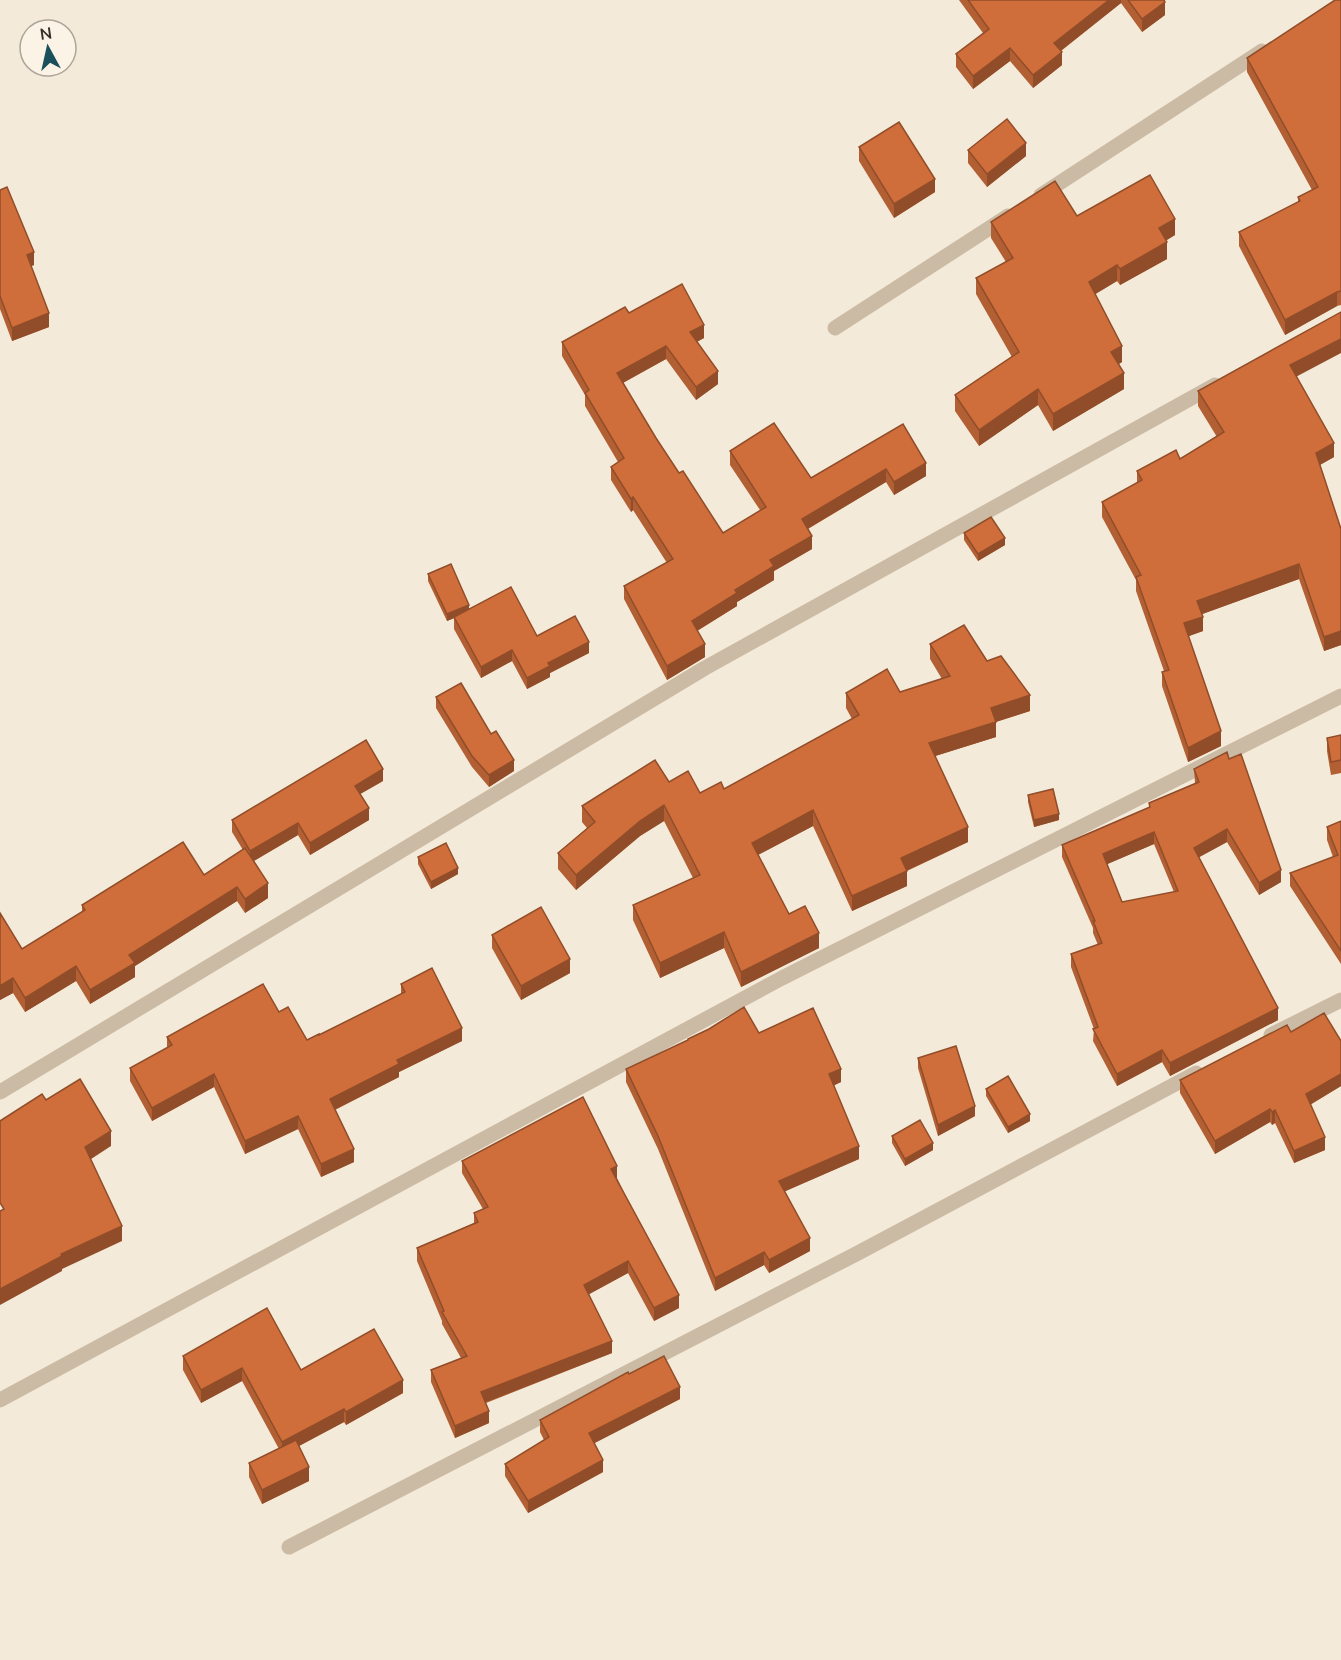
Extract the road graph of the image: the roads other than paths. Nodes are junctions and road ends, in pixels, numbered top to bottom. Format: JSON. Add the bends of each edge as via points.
{"nodes":[{"id":1,"x":1271,"y":45,"type":"edge"},
{"id":2,"x":835,"y":328,"type":"dead end"},
{"id":3,"x":1226,"y":378,"type":"edge"},
{"id":4,"x":1341,"y":696,"type":"edge"},
{"id":5,"x":1341,"y":1000,"type":"edge"},
{"id":6,"x":1258,"y":1042,"type":"edge"},
{"id":7,"x":1206,"y":1068,"type":"edge"},
{"id":8,"x":0,"y":1092,"type":"edge"},
{"id":9,"x":0,"y":1400,"type":"edge"},
{"id":10,"x":289,"y":1547,"type":"dead end"}],
"edges":[{"from":1,"to":2,"type":"street"},
{"from":3,"to":8,"type":"street","via":[[705,668]]},
{"from":4,"to":9,"type":"street","via":[[771,984]]},
{"from":5,"to":6,"type":"street"},
{"from":7,"to":10,"type":"street"}]}
